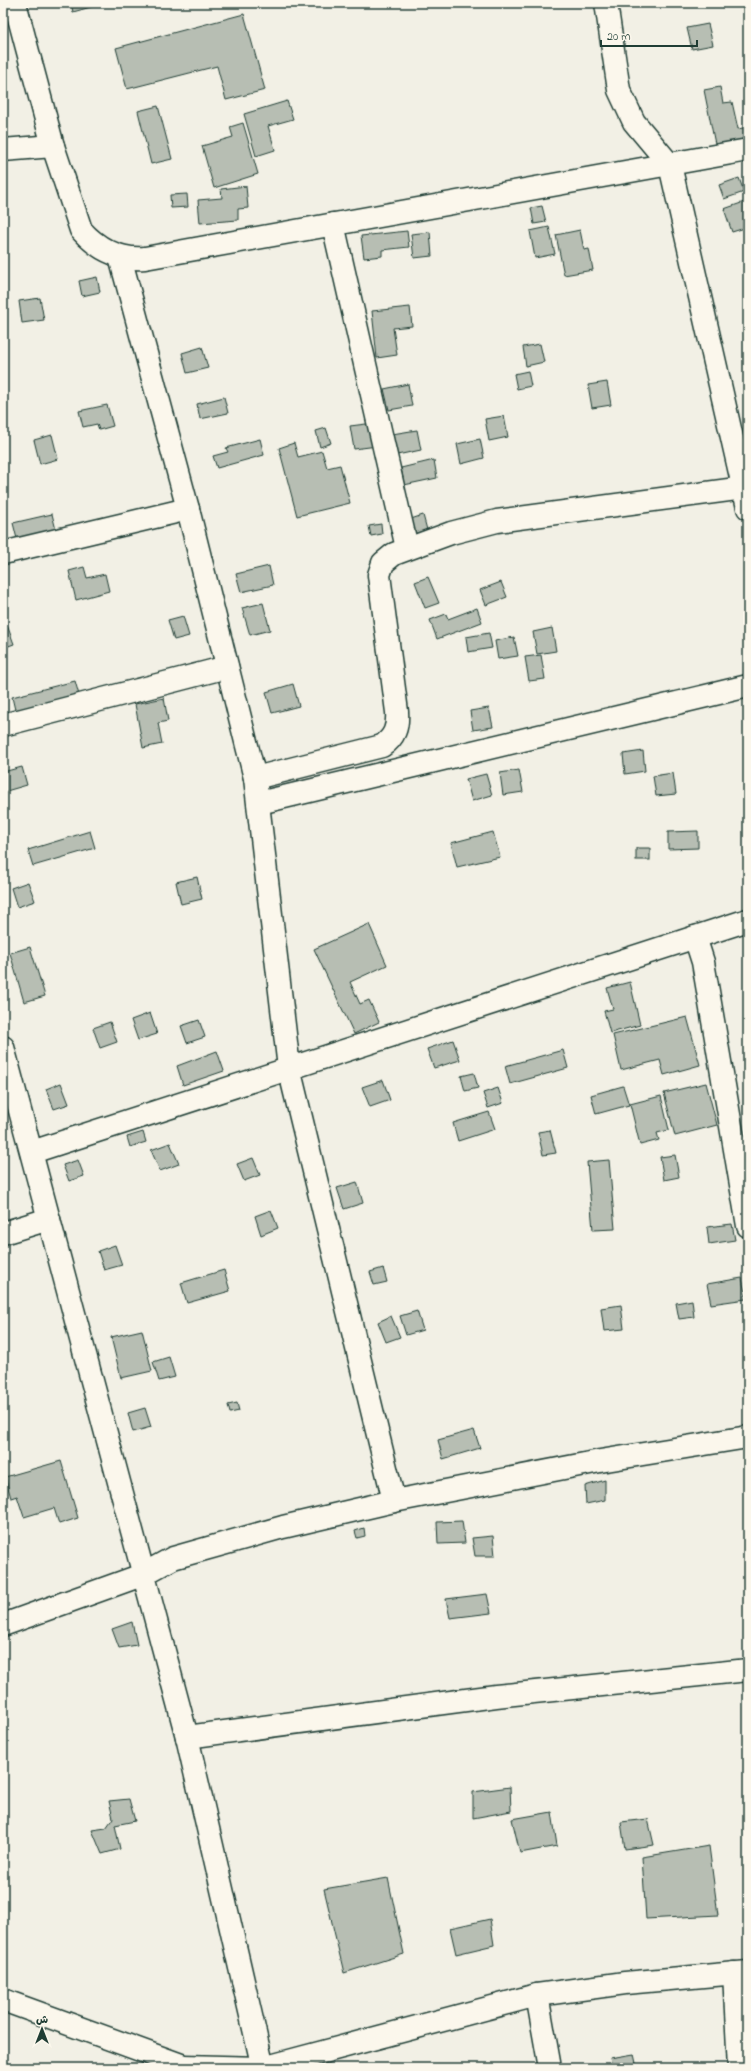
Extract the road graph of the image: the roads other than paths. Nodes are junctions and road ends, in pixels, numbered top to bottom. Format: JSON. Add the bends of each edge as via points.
{"nodes":[{"id":1,"x":15,"y":3,"type":"edge"},
{"id":2,"x":606,"y":3,"type":"edge"},
{"id":3,"x":53,"y":146,"type":"junction"},
{"id":4,"x":3,"y":150,"type":"edge"},
{"id":5,"x":748,"y":150,"type":"edge"},
{"id":6,"x":670,"y":165,"type":"junction"},
{"id":7,"x":333,"y":224,"type":"junction"},
{"id":8,"x":120,"y":257,"type":"junction"},
{"id":9,"x":746,"y":498,"type":"edge"},
{"id":10,"x":188,"y":509,"type":"junction"},
{"id":11,"x":407,"y":548,"type":"junction"},
{"id":12,"x":3,"y":553,"type":"edge"},
{"id":13,"x":227,"y":667,"type":"junction"},
{"id":14,"x":748,"y":686,"type":"edge"},
{"id":15,"x":3,"y":725,"type":"edge"},
{"id":16,"x":255,"y":778,"type":"junction"},
{"id":17,"x":259,"y":803,"type":"junction"},
{"id":18,"x":748,"y":920,"type":"edge"},
{"id":19,"x":695,"y":937,"type":"junction"},
{"id":20,"x":3,"y":1047,"type":"edge"},
{"id":21,"x":289,"y":1068,"type":"junction"},
{"id":22,"x":32,"y":1152,"type":"junction"},
{"id":23,"x":49,"y":1219,"type":"junction"},
{"id":24,"x":748,"y":1226,"type":"edge"},
{"id":25,"x":3,"y":1233,"type":"edge"},
{"id":26,"x":748,"y":1437,"type":"edge"},
{"id":27,"x":394,"y":1501,"type":"junction"},
{"id":28,"x":142,"y":1575,"type":"junction"},
{"id":29,"x":3,"y":1625,"type":"edge"},
{"id":30,"x":748,"y":1670,"type":"edge"},
{"id":31,"x":186,"y":1737,"type":"junction"},
{"id":32,"x":741,"y":1972,"type":"edge"},
{"id":33,"x":537,"y":1995,"type":"junction"},
{"id":34,"x":3,"y":2000,"type":"edge"},
{"id":35,"x":181,"y":2067,"type":"edge"},
{"id":36,"x":262,"y":2068,"type":"edge"},
{"id":37,"x":550,"y":2068,"type":"edge"},
{"id":38,"x":739,"y":2068,"type":"edge"}],
"edges":[{"from":1,"to":3,"type":"street"},
{"from":2,"to":6,"type":"street","via":[[619,90],[634,122]]},
{"from":3,"to":4,"type":"street"},
{"from":3,"to":8,"type":"street","via":[[80,230],[100,247]]},
{"from":5,"to":6,"type":"street"},
{"from":6,"to":7,"type":"street"},
{"from":6,"to":9,"type":"street"},
{"from":7,"to":8,"type":"street","via":[[145,258]]},
{"from":7,"to":11,"type":"street"},
{"from":8,"to":10,"type":"street"},
{"from":9,"to":11,"type":"street","via":[[497,521]]},
{"from":10,"to":12,"type":"street"},
{"from":10,"to":13,"type":"street"},
{"from":11,"to":16,"type":"street","via":[[383,563],[379,575],[398,712],[395,733],[382,746]]},
{"from":13,"to":15,"type":"street"},
{"from":13,"to":16,"type":"street"},
{"from":14,"to":17,"type":"street"},
{"from":16,"to":17,"type":"street"},
{"from":17,"to":21,"type":"street"},
{"from":18,"to":19,"type":"street"},
{"from":19,"to":21,"type":"street"},
{"from":19,"to":24,"type":"street","via":[[703,962]]},
{"from":20,"to":22,"type":"street"},
{"from":21,"to":22,"type":"street"},
{"from":21,"to":27,"type":"street"},
{"from":22,"to":23,"type":"street"},
{"from":23,"to":25,"type":"street"},
{"from":23,"to":28,"type":"street"},
{"from":26,"to":27,"type":"street","via":[[600,1461]]},
{"from":27,"to":28,"type":"street","via":[[283,1527],[173,1558]]},
{"from":28,"to":29,"type":"street"},
{"from":28,"to":31,"type":"street"},
{"from":30,"to":31,"type":"street","via":[[496,1696]]},
{"from":31,"to":36,"type":"street"},
{"from":32,"to":33,"type":"street","via":[[625,1983]]},
{"from":32,"to":38,"type":"street"},
{"from":33,"to":36,"type":"street"},
{"from":33,"to":37,"type":"street"},
{"from":34,"to":35,"type":"street"},
{"from":35,"to":36,"type":"street"}]}
